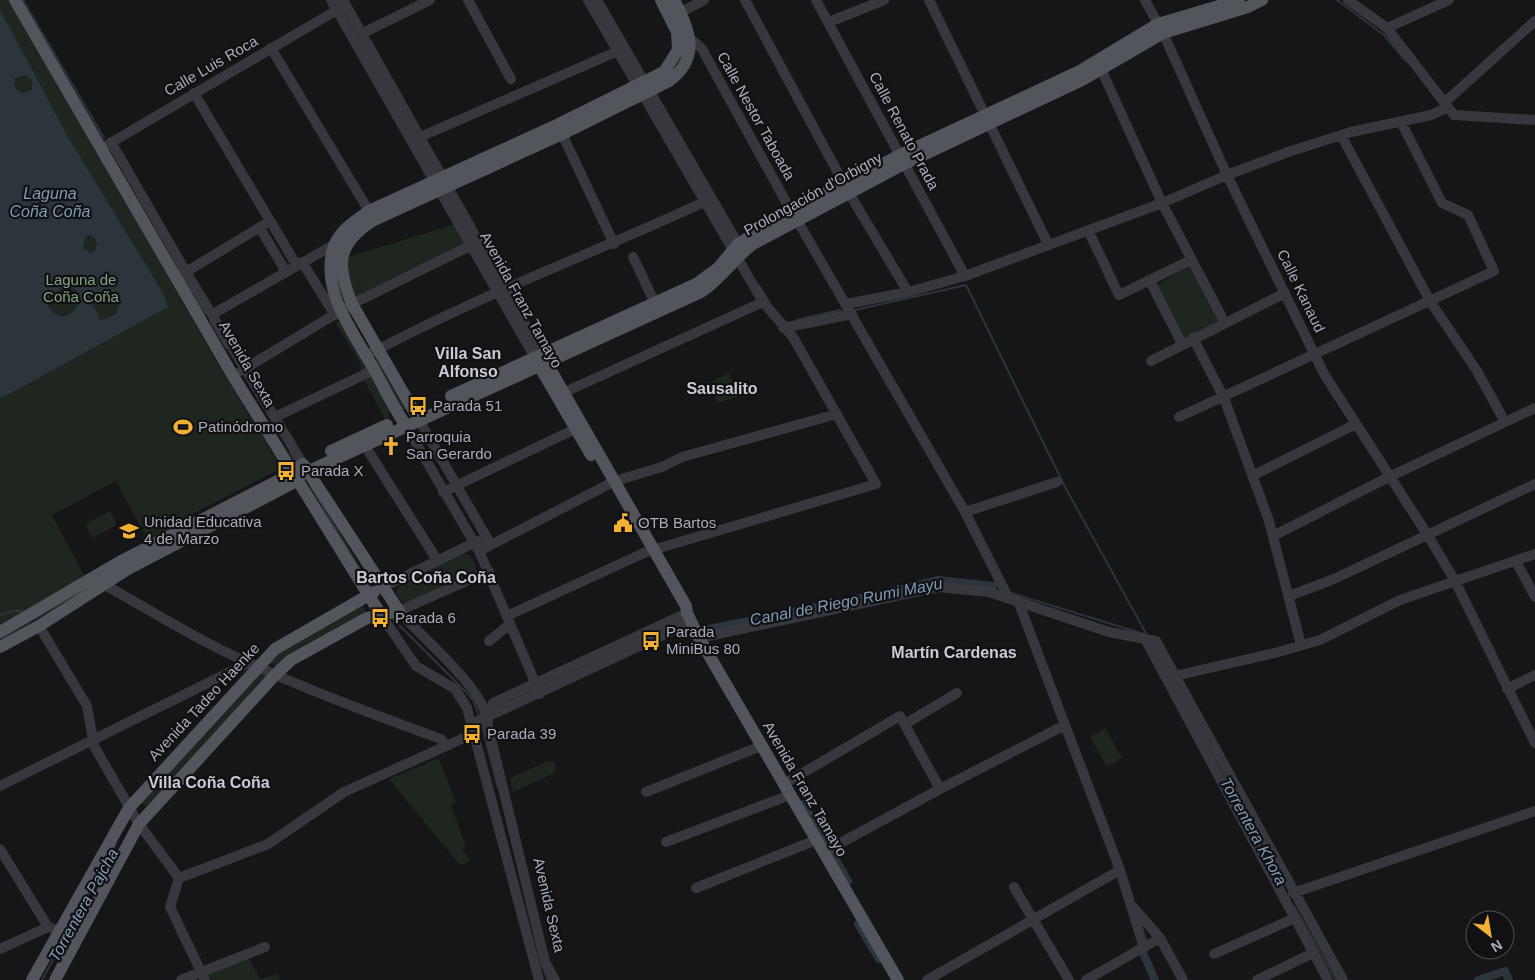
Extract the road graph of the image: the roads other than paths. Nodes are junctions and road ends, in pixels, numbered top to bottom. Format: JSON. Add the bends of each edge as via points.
{"nodes":[{"id":1,"x":16,"y":0,"type":"edge"},
{"id":2,"x":331,"y":0,"type":"edge"},
{"id":3,"x":343,"y":0,"type":"edge"},
{"id":4,"x":430,"y":0,"type":"edge"},
{"id":5,"x":468,"y":0,"type":"edge"},
{"id":6,"x":588,"y":0,"type":"edge"},
{"id":7,"x":597,"y":0,"type":"edge"},
{"id":8,"x":661,"y":0,"type":"edge"},
{"id":9,"x":674,"y":0,"type":"edge"},
{"id":10,"x":704,"y":0,"type":"edge"},
{"id":11,"x":745,"y":0,"type":"edge"},
{"id":12,"x":816,"y":0,"type":"edge"},
{"id":13,"x":884,"y":0,"type":"edge"},
{"id":14,"x":929,"y":0,"type":"edge"},
{"id":15,"x":1146,"y":0,"type":"edge"},
{"id":16,"x":1239,"y":0,"type":"edge"},
{"id":17,"x":1262,"y":0,"type":"edge"},
{"id":18,"x":1348,"y":0,"type":"edge"},
{"id":19,"x":1449,"y":0,"type":"edge"},
{"id":20,"x":337,"y":10,"type":"junction"},
{"id":21,"x":681,"y":12,"type":"junction"},
{"id":22,"x":1535,"y":21,"type":"edge"},
{"id":23,"x":829,"y":22,"type":"junction"},
{"id":24,"x":1387,"y":28,"type":"junction"},
{"id":25,"x":1161,"y":29,"type":"junction"},
{"id":26,"x":362,"y":33,"type":"junction"},
{"id":27,"x":691,"y":40,"type":"junction"},
{"id":28,"x":271,"y":48,"type":"junction"},
{"id":29,"x":618,"y":51,"type":"junction"},
{"id":30,"x":1100,"y":69,"type":"junction"},
{"id":31,"x":511,"y":79,"type":"dead end"},
{"id":32,"x":644,"y":88,"type":"junction"},
{"id":33,"x":194,"y":93,"type":"junction"},
{"id":34,"x":1446,"y":105,"type":"junction"},
{"id":35,"x":986,"y":119,"type":"junction"},
{"id":36,"x":1535,"y":120,"type":"edge"},
{"id":37,"x":1401,"y":122,"type":"junction"},
{"id":38,"x":562,"y":134,"type":"junction"},
{"id":39,"x":1341,"y":135,"type":"junction"},
{"id":40,"x":420,"y":137,"type":"junction"},
{"id":41,"x":106,"y":145,"type":"junction"},
{"id":42,"x":902,"y":160,"type":"junction"},
{"id":43,"x":1227,"y":175,"type":"junction"},
{"id":44,"x":440,"y":183,"type":"junction"},
{"id":45,"x":846,"y":188,"type":"junction"},
{"id":46,"x":704,"y":202,"type":"junction"},
{"id":47,"x":1162,"y":203,"type":"junction"},
{"id":48,"x":368,"y":211,"type":"junction"},
{"id":49,"x":794,"y":216,"type":"junction"},
{"id":50,"x":270,"y":221,"type":"junction"},
{"id":51,"x":260,"y":228,"type":"junction"},
{"id":52,"x":1088,"y":230,"type":"junction"},
{"id":53,"x":476,"y":243,"type":"junction"},
{"id":54,"x":335,"y":244,"type":"junction"},
{"id":55,"x":614,"y":244,"type":"junction"},
{"id":56,"x":1048,"y":244,"type":"junction"},
{"id":57,"x":738,"y":251,"type":"junction"},
{"id":58,"x":633,"y":257,"type":"dead end"},
{"id":59,"x":1191,"y":260,"type":"junction"},
{"id":60,"x":300,"y":264,"type":"junction"},
{"id":61,"x":286,"y":272,"type":"junction"},
{"id":62,"x":181,"y":274,"type":"junction"},
{"id":63,"x":964,"y":276,"type":"junction"},
{"id":64,"x":1150,"y":280,"type":"junction"},
{"id":65,"x":502,"y":291,"type":"junction"},
{"id":66,"x":908,"y":292,"type":"junction"},
{"id":67,"x":1285,"y":293,"type":"junction"},
{"id":68,"x":1430,"y":301,"type":"junction"},
{"id":69,"x":763,"y":302,"type":"junction"},
{"id":70,"x":655,"y":303,"type":"junction"},
{"id":71,"x":352,"y":304,"type":"junction"},
{"id":72,"x":846,"y":304,"type":"junction"},
{"id":73,"x":338,"y":313,"type":"junction"},
{"id":74,"x":213,"y":314,"type":"junction"},
{"id":75,"x":852,"y":314,"type":"junction"},
{"id":76,"x":1225,"y":323,"type":"junction"},
{"id":77,"x":784,"y":328,"type":"junction"},
{"id":78,"x":1193,"y":338,"type":"junction"},
{"id":79,"x":1182,"y":344,"type":"junction"},
{"id":80,"x":378,"y":349,"type":"junction"},
{"id":81,"x":366,"y":356,"type":"junction"},
{"id":82,"x":1315,"y":356,"type":"junction"},
{"id":83,"x":540,"y":359,"type":"junction"},
{"id":84,"x":1151,"y":361,"type":"dead end"},
{"id":85,"x":374,"y":370,"type":"junction"},
{"id":86,"x":240,"y":372,"type":"junction"},
{"id":87,"x":565,"y":392,"type":"junction"},
{"id":88,"x":1224,"y":398,"type":"junction"},
{"id":89,"x":1535,"y":408,"type":"edge"},
{"id":90,"x":837,"y":414,"type":"junction"},
{"id":91,"x":417,"y":416,"type":"junction"},
{"id":92,"x":275,"y":417,"type":"junction"},
{"id":93,"x":1179,"y":417,"type":"dead end"},
{"id":94,"x":404,"y":422,"type":"junction"},
{"id":95,"x":1506,"y":422,"type":"junction"},
{"id":96,"x":1356,"y":424,"type":"junction"},
{"id":97,"x":575,"y":429,"type":"junction"},
{"id":98,"x":362,"y":441,"type":"junction"},
{"id":99,"x":301,"y":471,"type":"junction"},
{"id":100,"x":1252,"y":476,"type":"junction"},
{"id":101,"x":1389,"y":477,"type":"junction"},
{"id":102,"x":1057,"y":482,"type":"dead end"},
{"id":103,"x":612,"y":483,"type":"junction"},
{"id":104,"x":1535,"y":484,"type":"edge"},
{"id":105,"x":456,"y":486,"type":"junction"},
{"id":106,"x":443,"y":492,"type":"junction"},
{"id":107,"x":965,"y":512,"type":"junction"},
{"id":108,"x":1427,"y":534,"type":"junction"},
{"id":109,"x":1272,"y":536,"type":"junction"},
{"id":110,"x":489,"y":541,"type":"junction"},
{"id":111,"x":476,"y":547,"type":"junction"},
{"id":112,"x":650,"y":551,"type":"junction"},
{"id":113,"x":1535,"y":554,"type":"edge"},
{"id":114,"x":437,"y":560,"type":"junction"},
{"id":115,"x":1516,"y":561,"type":"junction"},
{"id":116,"x":489,"y":572,"type":"junction"},
{"id":117,"x":100,"y":580,"type":"junction"},
{"id":118,"x":1455,"y":581,"type":"junction"},
{"id":119,"x":375,"y":591,"type":"junction"},
{"id":120,"x":1289,"y":596,"type":"junction"},
{"id":121,"x":1535,"y":597,"type":"edge"},
{"id":122,"x":1013,"y":600,"type":"junction"},
{"id":123,"x":391,"y":614,"type":"junction"},
{"id":124,"x":689,"y":617,"type":"junction"},
{"id":125,"x":508,"y":620,"type":"junction"},
{"id":126,"x":39,"y":626,"type":"junction"},
{"id":127,"x":0,"y":632,"type":"edge"},
{"id":128,"x":699,"y":638,"type":"junction"},
{"id":129,"x":489,"y":641,"type":"dead end"},
{"id":130,"x":1301,"y":645,"type":"junction"},
{"id":131,"x":0,"y":648,"type":"edge"},
{"id":132,"x":253,"y":664,"type":"junction"},
{"id":133,"x":276,"y":674,"type":"junction"},
{"id":134,"x":1535,"y":675,"type":"edge"},
{"id":135,"x":1170,"y":677,"type":"junction"},
{"id":136,"x":538,"y":689,"type":"junction"},
{"id":137,"x":1507,"y":689,"type":"junction"},
{"id":138,"x":957,"y":693,"type":"dead end"},
{"id":139,"x":479,"y":723,"type":"junction"},
{"id":140,"x":905,"y":724,"type":"junction"},
{"id":141,"x":1065,"y":725,"type":"junction"},
{"id":142,"x":92,"y":740,"type":"junction"},
{"id":143,"x":1535,"y":743,"type":"edge"},
{"id":144,"x":446,"y":746,"type":"junction"},
{"id":145,"x":762,"y":746,"type":"junction"},
{"id":146,"x":0,"y":786,"type":"edge"},
{"id":147,"x":940,"y":789,"type":"junction"},
{"id":148,"x":787,"y":790,"type":"junction"},
{"id":149,"x":646,"y":792,"type":"dead end"},
{"id":150,"x":129,"y":808,"type":"junction"},
{"id":151,"x":1535,"y":811,"type":"edge"},
{"id":152,"x":139,"y":824,"type":"junction"},
{"id":153,"x":511,"y":837,"type":"junction"},
{"id":154,"x":816,"y":840,"type":"junction"},
{"id":155,"x":666,"y":842,"type":"dead end"},
{"id":156,"x":0,"y":849,"type":"edge"},
{"id":157,"x":824,"y":852,"type":"junction"},
{"id":158,"x":1120,"y":870,"type":"junction"},
{"id":159,"x":179,"y":878,"type":"junction"},
{"id":160,"x":1014,"y":887,"type":"dead end"},
{"id":161,"x":696,"y":888,"type":"dead end"},
{"id":162,"x":1293,"y":893,"type":"junction"},
{"id":163,"x":1130,"y":904,"type":"junction"},
{"id":164,"x":1294,"y":918,"type":"junction"},
{"id":165,"x":1033,"y":919,"type":"junction"},
{"id":166,"x":54,"y":929,"type":"junction"},
{"id":167,"x":1160,"y":938,"type":"junction"},
{"id":168,"x":265,"y":947,"type":"dead end"},
{"id":169,"x":1144,"y":948,"type":"junction"},
{"id":170,"x":0,"y":949,"type":"edge"},
{"id":171,"x":1313,"y":953,"type":"junction"},
{"id":172,"x":1214,"y":954,"type":"dead end"},
{"id":173,"x":203,"y":976,"type":"edge"},
{"id":174,"x":32,"y":980,"type":"edge"},
{"id":175,"x":55,"y":980,"type":"edge"},
{"id":176,"x":181,"y":980,"type":"edge"},
{"id":177,"x":539,"y":980,"type":"edge"},
{"id":178,"x":556,"y":980,"type":"edge"},
{"id":179,"x":898,"y":980,"type":"edge"},
{"id":180,"x":927,"y":980,"type":"edge"},
{"id":181,"x":1069,"y":980,"type":"edge"},
{"id":182,"x":1086,"y":980,"type":"edge"},
{"id":183,"x":1183,"y":980,"type":"edge"},
{"id":184,"x":1257,"y":980,"type":"edge"},
{"id":185,"x":1328,"y":980,"type":"edge"},
{"id":186,"x":1343,"y":980,"type":"edge"}],
"edges":[{"from":1,"to":41,"type":"main road","name":"Avenida Sexta"},
{"from":2,"to":20,"type":"street","name":"Avenida Franz Tamayo"},
{"from":3,"to":26,"type":"street","name":"Avenida Franz Tamayo"},
{"from":4,"to":26,"type":"street"},
{"from":5,"to":31,"type":"street"},
{"from":6,"to":29,"type":"street"},
{"from":7,"to":32,"type":"street"},
{"from":8,"to":32,"type":"main road","via":[[677,32],[678,50],[664,72]]},
{"from":9,"to":21,"type":"main road"},
{"from":10,"to":21,"type":"street"},
{"from":11,"to":45,"type":"street"},
{"from":12,"to":23,"type":"street","name":"Calle Renato Prada"},
{"from":13,"to":23,"type":"street"},
{"from":14,"to":35,"type":"street"},
{"from":15,"to":25,"type":"street","name":"Calle Kanaud"},
{"from":16,"to":25,"type":"main road","name":"Prolongación d'Orbigny"},
{"from":17,"to":25,"type":"main road","name":"Prolongación d'Orbigny","via":[[1248,7]]},
{"from":18,"to":24,"type":"street"},
{"from":19,"to":24,"type":"street"},
{"from":20,"to":28,"type":"street","name":"Calle Luis Roca"},
{"from":20,"to":44,"type":"street","name":"Avenida Franz Tamayo"},
{"from":21,"to":27,"type":"main road"},
{"from":22,"to":34,"type":"street"},
{"from":23,"to":42,"type":"street","name":"Calle Renato Prada"},
{"from":24,"to":34,"type":"street"},
{"from":25,"to":30,"type":"main road","name":"Prolongación d'Orbigny"},
{"from":25,"to":35,"type":"main road","name":"Prolongación d'Orbigny"},
{"from":25,"to":43,"type":"street","name":"Calle Kanaud"},
{"from":26,"to":40,"type":"street","name":"Avenida Franz Tamayo"},
{"from":27,"to":32,"type":"main road","via":[[687,61],[680,73],[669,81]]},
{"from":27,"to":49,"type":"street","name":"Calle Nestor Taboada","via":[[702,50]]},
{"from":28,"to":33,"type":"street","name":"Calle Luis Roca"},
{"from":28,"to":48,"type":"street"},
{"from":29,"to":32,"type":"street"},
{"from":29,"to":40,"type":"street"},
{"from":30,"to":35,"type":"main road","name":"Prolongación d'Orbigny","via":[[1082,80]]},
{"from":30,"to":47,"type":"street"},
{"from":32,"to":38,"type":"main road"},
{"from":32,"to":44,"type":"main road","via":[[559,124]]},
{"from":32,"to":46,"type":"street"},
{"from":32,"to":57,"type":"street"},
{"from":33,"to":41,"type":"street","name":"Calle Luis Roca"},
{"from":33,"to":50,"type":"street"},
{"from":34,"to":36,"type":"street","via":[[1454,114]]},
{"from":34,"to":37,"type":"street","via":[[1431,115]]},
{"from":35,"to":42,"type":"main road","name":"Prolongación d'Orbigny"},
{"from":35,"to":56,"type":"street"},
{"from":37,"to":39,"type":"street"},
{"from":37,"to":68,"type":"street","via":[[1442,203],[1468,215],[1494,271]]},
{"from":38,"to":44,"type":"main road"},
{"from":38,"to":55,"type":"street"},
{"from":39,"to":43,"type":"street"},
{"from":39,"to":68,"type":"street"},
{"from":40,"to":44,"type":"street","name":"Avenida Franz Tamayo"},
{"from":41,"to":62,"type":"main road","name":"Avenida Sexta"},
{"from":42,"to":45,"type":"main road","name":"Prolongación d'Orbigny"},
{"from":42,"to":63,"type":"street","name":"Calle Renato Prada"},
{"from":43,"to":47,"type":"street"},
{"from":43,"to":67,"type":"street","name":"Calle Kanaud"},
{"from":44,"to":48,"type":"main road"},
{"from":44,"to":53,"type":"street","name":"Avenida Franz Tamayo"},
{"from":44,"to":71,"type":"main road","via":[[374,220],[349,239],[342,257],[342,270]]},
{"from":45,"to":49,"type":"main road","name":"Prolongación d'Orbigny"},
{"from":45,"to":66,"type":"street"},
{"from":46,"to":55,"type":"street"},
{"from":46,"to":57,"type":"street"},
{"from":47,"to":52,"type":"street"},
{"from":47,"to":59,"type":"street"},
{"from":48,"to":54,"type":"main road","via":[[342,232]]},
{"from":49,"to":57,"type":"main road","name":"Prolongación d'Orbigny"},
{"from":49,"to":72,"type":"street","name":"Calle Nestor Taboada"},
{"from":50,"to":51,"type":"street"},
{"from":50,"to":60,"type":"street"},
{"from":51,"to":61,"type":"street"},
{"from":51,"to":62,"type":"street"},
{"from":52,"to":56,"type":"street"},
{"from":52,"to":64,"type":"street","via":[[1119,295]]},
{"from":53,"to":65,"type":"street","name":"Avenida Franz Tamayo"},
{"from":53,"to":71,"type":"street"},
{"from":54,"to":60,"type":"street"},
{"from":54,"to":73,"type":"main road","via":[[330,264]]},
{"from":55,"to":65,"type":"street"},
{"from":56,"to":63,"type":"street"},
{"from":57,"to":69,"type":"street"},
{"from":57,"to":70,"type":"main road","name":"Prolongación d'Orbigny","via":[[704,280]]},
{"from":57,"to":83,"type":"main road","name":"Prolongación d'Orbigny","via":[[719,278],[701,292]]},
{"from":58,"to":70,"type":"street"},
{"from":59,"to":64,"type":"street"},
{"from":59,"to":76,"type":"street"},
{"from":60,"to":61,"type":"street"},
{"from":60,"to":73,"type":"street"},
{"from":61,"to":74,"type":"street"},
{"from":62,"to":74,"type":"street","name":"Avenida Sexta"},
{"from":62,"to":86,"type":"main road","name":"Avenida Sexta"},
{"from":63,"to":66,"type":"street"},
{"from":64,"to":79,"type":"street"},
{"from":65,"to":80,"type":"street"},
{"from":65,"to":83,"type":"street","name":"Avenida Franz Tamayo"},
{"from":66,"to":72,"type":"street"},
{"from":67,"to":76,"type":"street"},
{"from":67,"to":82,"type":"street","name":"Calle Kanaud"},
{"from":68,"to":82,"type":"street"},
{"from":68,"to":95,"type":"street","via":[[1477,370]]},
{"from":69,"to":77,"type":"street"},
{"from":69,"to":87,"type":"street"},
{"from":70,"to":83,"type":"main road","name":"Prolongación d'Orbigny"},
{"from":71,"to":73,"type":"street"},
{"from":71,"to":80,"type":"main road"},
{"from":72,"to":75,"type":"street","name":"Calle Nestor Taboada"},
{"from":73,"to":81,"type":"main road"},
{"from":73,"to":86,"type":"street"},
{"from":74,"to":86,"type":"street","name":"Avenida Sexta"},
{"from":75,"to":77,"type":"street"},
{"from":75,"to":107,"type":"street","name":"Calle Nestor Taboada"},
{"from":76,"to":78,"type":"street"},
{"from":77,"to":90,"type":"street","via":[[793,337]]},
{"from":78,"to":79,"type":"street"},
{"from":78,"to":88,"type":"street"},
{"from":79,"to":84,"type":"street"},
{"from":80,"to":81,"type":"street"},
{"from":80,"to":91,"type":"main road"},
{"from":81,"to":85,"type":"main road"},
{"from":82,"to":88,"type":"street"},
{"from":82,"to":96,"type":"street","name":"Calle Kanaud"},
{"from":83,"to":87,"type":"main road","name":"Avenida Franz Tamayo"},
{"from":83,"to":91,"type":"main road","name":"Prolongación d'Orbigny"},
{"from":83,"to":97,"type":"main road","name":"Avenida Franz Tamayo"},
{"from":85,"to":92,"type":"street"},
{"from":85,"to":94,"type":"main road"},
{"from":86,"to":92,"type":"street","name":"Avenida Sexta"},
{"from":86,"to":99,"type":"main road","name":"Avenida Sexta"},
{"from":87,"to":103,"type":"main road","name":"Avenida Franz Tamayo"},
{"from":88,"to":93,"type":"street"},
{"from":88,"to":100,"type":"street"},
{"from":89,"to":95,"type":"street"},
{"from":90,"to":103,"type":"street","name":"Avenida Tadeo Haenke","via":[[682,458]]},
{"from":90,"to":112,"type":"street","via":[[876,484]]},
{"from":91,"to":94,"type":"main road","name":"Prolongación d'Orbigny"},
{"from":91,"to":105,"type":"street"},
{"from":92,"to":99,"type":"street","name":"Avenida Sexta"},
{"from":94,"to":98,"type":"main road","name":"Prolongación d'Orbigny"},
{"from":94,"to":106,"type":"street"},
{"from":95,"to":101,"type":"street"},
{"from":96,"to":100,"type":"street"},
{"from":96,"to":101,"type":"street","name":"Calle Kanaud"},
{"from":97,"to":103,"type":"main road","name":"Avenida Franz Tamayo"},
{"from":97,"to":105,"type":"street"},
{"from":98,"to":99,"type":"main road","name":"Prolongación d'Orbigny"},
{"from":98,"to":114,"type":"street"},
{"from":99,"to":117,"type":"main road","name":"Prolongación d'Orbigny","via":[[128,568]]},
{"from":99,"to":119,"type":"main road","name":"Avenida Sexta"},
{"from":100,"to":109,"type":"street"},
{"from":101,"to":108,"type":"street","name":"Calle Kanaud"},
{"from":101,"to":109,"type":"street"},
{"from":102,"to":107,"type":"street"},
{"from":103,"to":110,"type":"street","name":"Avenida Tadeo Haenke"},
{"from":103,"to":112,"type":"main road","name":"Avenida Franz Tamayo"},
{"from":104,"to":108,"type":"street"},
{"from":105,"to":106,"type":"street"},
{"from":105,"to":110,"type":"street"},
{"from":106,"to":111,"type":"street"},
{"from":107,"to":122,"type":"street","name":"Calle Nestor Taboada"},
{"from":108,"to":118,"type":"street","name":"Calle Kanaud"},
{"from":108,"to":120,"type":"street","via":[[1334,579]]},
{"from":109,"to":120,"type":"street"},
{"from":110,"to":111,"type":"street","name":"Avenida Tadeo Haenke"},
{"from":111,"to":114,"type":"street","name":"Avenida Tadeo Haenke"},
{"from":111,"to":116,"type":"street"},
{"from":112,"to":124,"type":"main road","name":"Avenida Franz Tamayo","via":[[681,609]]},
{"from":112,"to":125,"type":"street"},
{"from":113,"to":115,"type":"street"},
{"from":114,"to":119,"type":"street","name":"Avenida Tadeo Haenke"},
{"from":115,"to":118,"type":"street"},
{"from":115,"to":121,"type":"street"},
{"from":116,"to":123,"type":"street"},
{"from":116,"to":125,"type":"street"},
{"from":117,"to":126,"type":"main road"},
{"from":117,"to":127,"type":"main road"},
{"from":117,"to":132,"type":"street"},
{"from":118,"to":130,"type":"street","via":[[1400,600],[1320,640]]},
{"from":118,"to":137,"type":"street","name":"Calle Kanaud"},
{"from":119,"to":123,"type":"main road","name":"Avenida Sexta"},
{"from":119,"to":123,"type":"main road","name":"Avenida Sexta"},
{"from":119,"to":132,"type":"main road","name":"Avenida Tadeo Haenke"},
{"from":120,"to":130,"type":"street"},
{"from":122,"to":128,"type":"street","via":[[989,592],[938,587]]},
{"from":122,"to":135,"type":"street","via":[[1109,632],[1145,639]]},
{"from":122,"to":141,"type":"street","name":"Calle Nestor Taboada"},
{"from":123,"to":133,"type":"main road","via":[[367,618],[291,660]]},
{"from":123,"to":139,"type":"street","name":"Avenida Sexta","via":[[416,666],[455,689]]},
{"from":123,"to":139,"type":"street","name":"Avenida Sexta","via":[[478,695]]},
{"from":124,"to":128,"type":"main road","name":"Avenida Franz Tamayo"},
{"from":124,"to":136,"type":"street"},
{"from":125,"to":129,"type":"street"},
{"from":125,"to":136,"type":"street"},
{"from":126,"to":131,"type":"main road"},
{"from":126,"to":142,"type":"street","via":[[87,706]]},
{"from":128,"to":145,"type":"main road","name":"Avenida Franz Tamayo"},
{"from":130,"to":135,"type":"street"},
{"from":132,"to":133,"type":"street"},
{"from":132,"to":142,"type":"street"},
{"from":132,"to":150,"type":"main road","name":"Avenida Tadeo Haenke"},
{"from":133,"to":144,"type":"street","via":[[318,695],[441,739]]},
{"from":133,"to":152,"type":"main road"},
{"from":134,"to":137,"type":"street"},
{"from":135,"to":162,"type":"street"},
{"from":135,"to":164,"type":"street"},
{"from":136,"to":139,"type":"street"},
{"from":137,"to":143,"type":"street","name":"Calle Kanaud"},
{"from":138,"to":140,"type":"street"},
{"from":139,"to":144,"type":"street"},
{"from":139,"to":153,"type":"street","name":"Avenida Sexta"},
{"from":139,"to":153,"type":"street","name":"Avenida Sexta","via":[[488,726]]},
{"from":140,"to":147,"type":"street"},
{"from":140,"to":148,"type":"street","via":[[900,716]]},
{"from":141,"to":147,"type":"street"},
{"from":141,"to":158,"type":"street","name":"Calle Nestor Taboada"},
{"from":142,"to":146,"type":"street"},
{"from":142,"to":150,"type":"street"},
{"from":144,"to":159,"type":"street","via":[[344,792],[268,844]]},
{"from":145,"to":148,"type":"main road","name":"Avenida Franz Tamayo"},
{"from":145,"to":149,"type":"street"},
{"from":147,"to":157,"type":"street"},
{"from":148,"to":154,"type":"main road","name":"Avenida Franz Tamayo"},
{"from":148,"to":155,"type":"street"},
{"from":150,"to":152,"type":"street"},
{"from":150,"to":166,"type":"main road","name":"Avenida Tadeo Haenke"},
{"from":151,"to":162,"type":"street"},
{"from":152,"to":159,"type":"street"},
{"from":152,"to":175,"type":"main road"},
{"from":153,"to":177,"type":"street","name":"Avenida Sexta"},
{"from":153,"to":178,"type":"street","name":"Avenida Sexta","via":[[546,962]]},
{"from":154,"to":157,"type":"main road","name":"Avenida Franz Tamayo"},
{"from":154,"to":161,"type":"street"},
{"from":156,"to":166,"type":"street"},
{"from":157,"to":179,"type":"main road","name":"Avenida Franz Tamayo"},
{"from":158,"to":163,"type":"street","name":"Calle Nestor Taboada"},
{"from":158,"to":165,"type":"street"},
{"from":159,"to":173,"type":"street","via":[[170,907]]},
{"from":160,"to":165,"type":"street"},
{"from":162,"to":186,"type":"street"},
{"from":163,"to":167,"type":"street"},
{"from":163,"to":169,"type":"street","name":"Calle Nestor Taboada"},
{"from":164,"to":171,"type":"street"},
{"from":164,"to":172,"type":"street"},
{"from":165,"to":180,"type":"street"},
{"from":165,"to":181,"type":"street"},
{"from":166,"to":170,"type":"street"},
{"from":166,"to":174,"type":"main road","name":"Avenida Tadeo Haenke"},
{"from":167,"to":169,"type":"street"},
{"from":167,"to":183,"type":"street"},
{"from":168,"to":173,"type":"street"},
{"from":169,"to":182,"type":"street"},
{"from":171,"to":184,"type":"street"},
{"from":171,"to":185,"type":"street"},
{"from":173,"to":176,"type":"street"}]}
